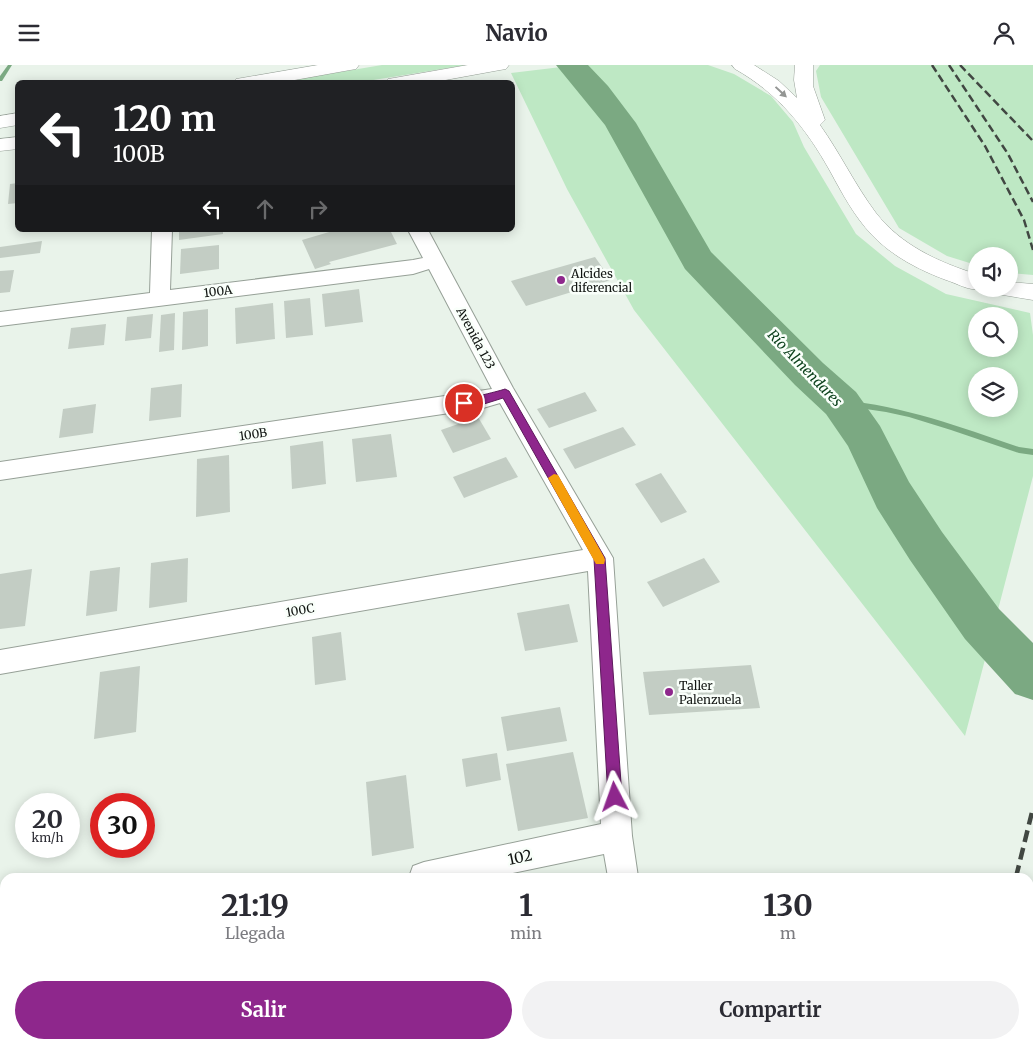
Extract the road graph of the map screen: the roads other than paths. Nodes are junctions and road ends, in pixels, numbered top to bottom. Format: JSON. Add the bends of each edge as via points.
{"nodes":[{"id":1,"x":350,"y":65,"type":"edge"},
{"id":2,"x":500,"y":65,"type":"edge"},
{"id":3,"x":741,"y":65,"type":"edge"},
{"id":4,"x":804,"y":65,"type":"edge"},
{"id":5,"x":319,"y":67,"type":"edge"},
{"id":6,"x":256,"y":80,"type":"edge"},
{"id":7,"x":412,"y":80,"type":"edge"},
{"id":8,"x":15,"y":120,"type":"edge"},
{"id":9,"x":0,"y":122,"type":"edge"},
{"id":10,"x":15,"y":143,"type":"edge"},
{"id":11,"x":0,"y":145,"type":"edge"},
{"id":12,"x":826,"y":147,"type":"junction"},
{"id":13,"x":162,"y":232,"type":"edge"},
{"id":14,"x":419,"y":232,"type":"edge"},
{"id":15,"x":435,"y":261,"type":"junction"},
{"id":16,"x":968,"y":279,"type":"edge"},
{"id":17,"x":160,"y":299,"type":"junction"},
{"id":18,"x":0,"y":319,"type":"edge"},
{"id":19,"x":505,"y":393,"type":"junction"},
{"id":20,"x":0,"y":471,"type":"edge"},
{"id":21,"x":600,"y":558,"type":"junction"},
{"id":22,"x":0,"y":662,"type":"edge"},
{"id":23,"x":617,"y":836,"type":"junction"},
{"id":24,"x":443,"y":873,"type":"edge"},
{"id":25,"x":622,"y":873,"type":"edge"}],
"edges":[{"from":1,"to":5,"type":"highway"},
{"from":2,"to":7,"type":"highway"},
{"from":3,"to":12,"type":"highway","one_way":true,"via":[[784,94]]},
{"from":4,"to":12,"type":"highway","via":[[804,89]]},
{"from":5,"to":6,"type":"highway"},
{"from":8,"to":9,"type":"highway"},
{"from":10,"to":11,"type":"highway"},
{"from":12,"to":16,"type":"highway","via":[[867,216],[881,233],[935,268]]},
{"from":13,"to":17,"type":"street"},
{"from":14,"to":15,"type":"street","name":"Avenida 123"},
{"from":15,"to":17,"type":"street","name":"100A","via":[[413,267]]},
{"from":15,"to":19,"type":"street","name":"Avenida 123"},
{"from":17,"to":18,"type":"street","name":"100A"},
{"from":19,"to":20,"type":"street","name":"100B","via":[[484,400]]},
{"from":19,"to":21,"type":"street","name":"Avenida 123"},
{"from":21,"to":22,"type":"street","name":"100C"},
{"from":21,"to":23,"type":"street","name":"Avenida 123"},
{"from":23,"to":24,"type":"street","name":"102"},
{"from":23,"to":25,"type":"street","name":"Avenida 123"}]}
